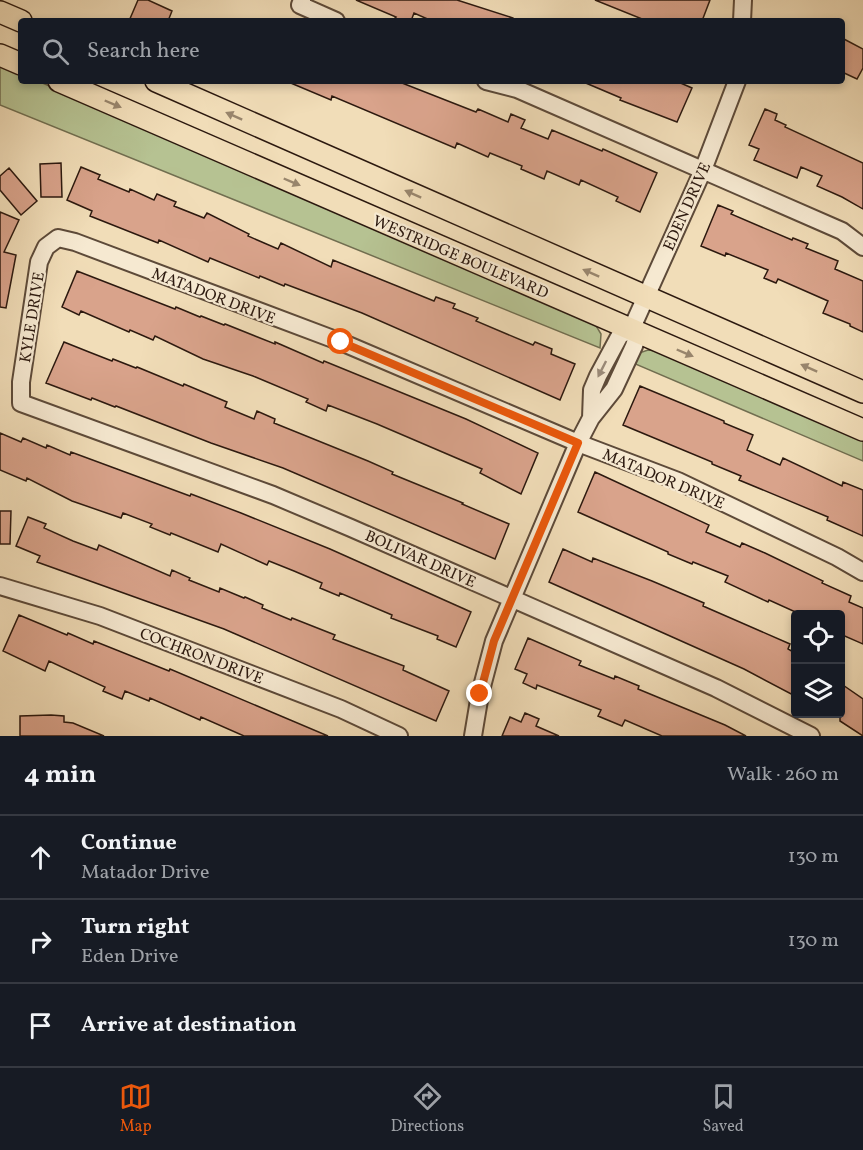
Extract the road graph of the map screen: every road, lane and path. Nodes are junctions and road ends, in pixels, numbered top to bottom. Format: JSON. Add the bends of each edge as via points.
{"nodes":[{"id":1,"x":743,"y":0,"type":"edge"},
{"id":2,"x":301,"y":3,"type":"edge"},
{"id":3,"x":0,"y":12,"type":"edge"},
{"id":4,"x":330,"y":18,"type":"edge"},
{"id":5,"x":742,"y":18,"type":"edge"},
{"id":6,"x":18,"y":20,"type":"edge"},
{"id":7,"x":0,"y":55,"type":"edge"},
{"id":8,"x":18,"y":63,"type":"edge"},
{"id":9,"x":66,"y":84,"type":"edge"},
{"id":10,"x":163,"y":84,"type":"edge"},
{"id":11,"x":498,"y":84,"type":"edge"},
{"id":12,"x":736,"y":84,"type":"edge"},
{"id":13,"x":703,"y":170,"type":"junction"},
{"id":14,"x":58,"y":238,"type":"joint"},
{"id":15,"x":863,"y":247,"type":"edge"},
{"id":16,"x":645,"y":297,"type":"junction"},
{"id":17,"x":631,"y":330,"type":"junction"},
{"id":18,"x":863,"y":392,"type":"edge"},
{"id":19,"x":21,"y":403,"type":"joint"},
{"id":20,"x":863,"y":430,"type":"edge"},
{"id":21,"x":578,"y":443,"type":"junction"},
{"id":22,"x":863,"y":572,"type":"edge"},
{"id":23,"x":0,"y":586,"type":"edge"},
{"id":24,"x":512,"y":598,"type":"junction"},
{"id":25,"x":399,"y":736,"type":"edge"},
{"id":26,"x":473,"y":736,"type":"edge"},
{"id":27,"x":811,"y":736,"type":"edge"}],
"edges":[{"from":1,"to":5,"type":"street"},
{"from":2,"to":4,"type":"street"},
{"from":3,"to":6,"type":"main road"},
{"from":7,"to":8,"type":"main road"},
{"from":9,"to":17,"type":"main road","name":"WESTRIDGE BOULEVARD","one_way":true},
{"from":16,"to":10,"type":"main road","one_way":true},
{"from":11,"to":13,"type":"street"},
{"from":12,"to":13,"type":"street","name":"EDEN DRIVE"},
{"from":13,"to":15,"type":"street","via":[[842,231]]},
{"from":13,"to":16,"type":"street","name":"EDEN DRIVE"},
{"from":14,"to":19,"type":"street","name":"KYLE DRIVE","via":[[46,247],[39,262]]},
{"from":14,"to":21,"type":"street","name":"MATADOR DRIVE","via":[[341,342]]},
{"from":16,"to":17,"type":"street","name":"EDEN DRIVE"},
{"from":18,"to":16,"type":"main road","one_way":true},
{"from":17,"to":20,"type":"main road","name":"WESTRIDGE BOULEVARD","one_way":true},
{"from":17,"to":21,"type":"street","name":"EDEN DRIVE","via":[[636,340],[614,389],[591,418]]},
{"from":19,"to":24,"type":"street","name":"BOLIVAR DRIVE","via":[[273,495]]},
{"from":21,"to":22,"type":"street","name":"MATADOR DRIVE","via":[[678,481]]},
{"from":21,"to":24,"type":"street","name":"EDEN DRIVE"},
{"from":23,"to":25,"type":"street","name":"COCHRON DRIVE","via":[[100,616],[341,709]]},
{"from":24,"to":26,"type":"street","name":"EDEN DRIVE","via":[[494,641]]},
{"from":24,"to":27,"type":"street","name":"BOLIVAR DRIVE","via":[[716,688]]}]}
